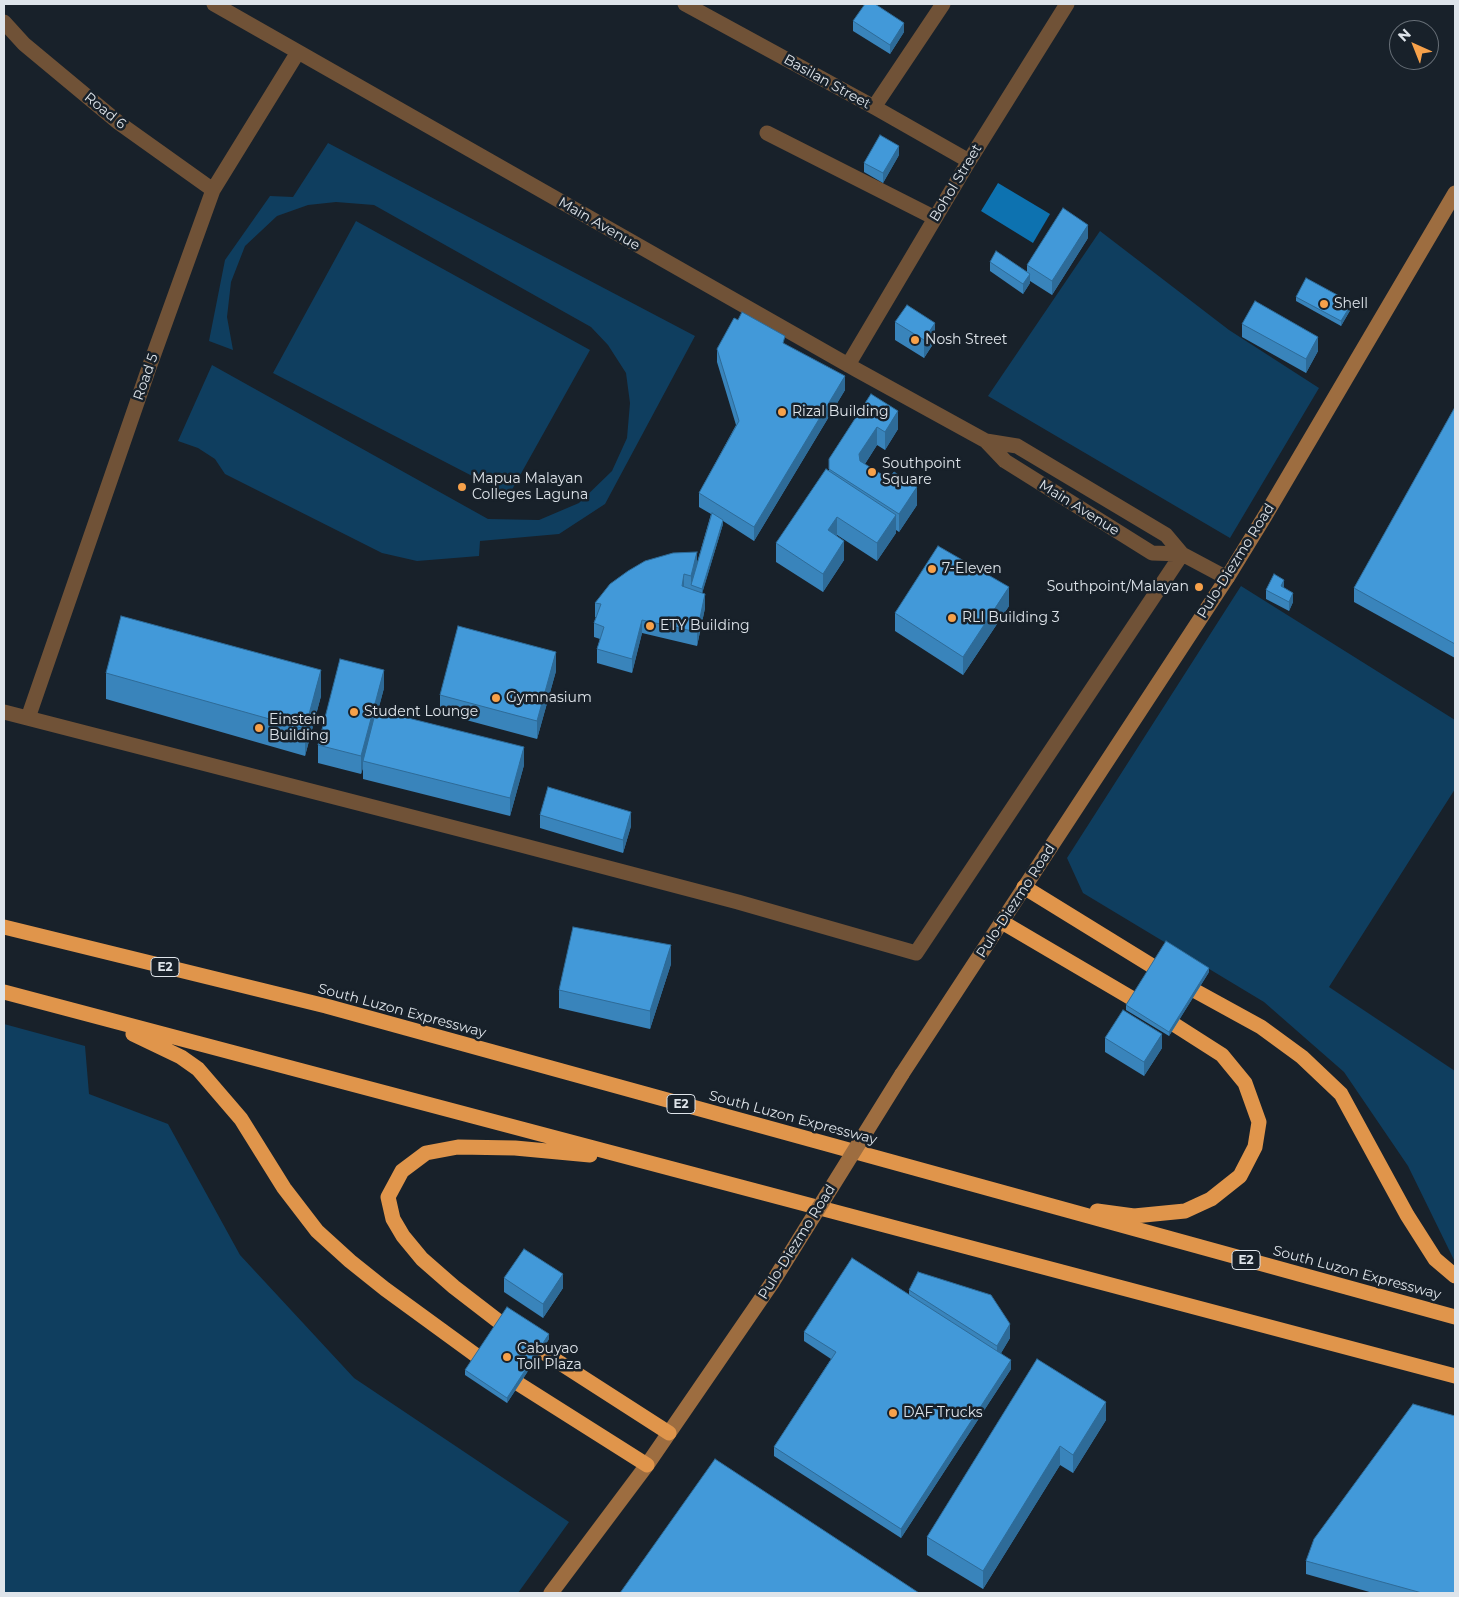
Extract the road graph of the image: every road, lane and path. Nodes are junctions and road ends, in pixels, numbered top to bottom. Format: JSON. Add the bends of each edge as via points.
{"nodes":[{"id":1,"x":214,"y":4,"type":"edge"},
{"id":2,"x":685,"y":4,"type":"edge"},
{"id":3,"x":943,"y":4,"type":"edge"},
{"id":4,"x":1067,"y":4,"type":"edge"},
{"id":5,"x":703,"y":8,"type":"edge"},
{"id":6,"x":4,"y":22,"type":"edge"},
{"id":7,"x":298,"y":52,"type":"junction"},
{"id":8,"x":874,"y":107,"type":"junction"},
{"id":9,"x":767,"y":133,"type":"dead end"},
{"id":10,"x":969,"y":161,"type":"junction"},
{"id":11,"x":214,"y":190,"type":"junction"},
{"id":12,"x":1455,"y":192,"type":"edge"},
{"id":13,"x":935,"y":218,"type":"junction"},
{"id":14,"x":848,"y":365,"type":"junction"},
{"id":15,"x":986,"y":441,"type":"junction"},
{"id":16,"x":1182,"y":554,"type":"junction"},
{"id":17,"x":1227,"y":578,"type":"junction"},
{"id":18,"x":4,"y":712,"type":"edge"},
{"id":19,"x":28,"y":718,"type":"junction"},
{"id":20,"x":1024,"y":887,"type":"junction"},
{"id":21,"x":1002,"y":922,"type":"junction"},
{"id":22,"x":4,"y":927,"type":"edge"},
{"id":23,"x":4,"y":992,"type":"edge"},
{"id":24,"x":98,"y":1017,"type":"junction"},
{"id":25,"x":636,"y":1160,"type":"junction"},
{"id":26,"x":1037,"y":1202,"type":"junction"},
{"id":27,"x":1455,"y":1276,"type":"edge"},
{"id":28,"x":1455,"y":1317,"type":"edge"},
{"id":29,"x":1455,"y":1376,"type":"edge"},
{"id":30,"x":668,"y":1433,"type":"junction"},
{"id":31,"x":647,"y":1465,"type":"junction"},
{"id":32,"x":551,"y":1593,"type":"edge"}],
"edges":[{"from":1,"to":7,"type":"street","name":"Main Avenue"},
{"from":2,"to":5,"type":"street","name":"Basilan Street"},
{"from":3,"to":8,"type":"street"},
{"from":4,"to":10,"type":"street","name":"Bohol Street"},
{"from":5,"to":8,"type":"street","name":"Basilan Street"},
{"from":6,"to":11,"type":"street","name":"Road 6","via":[[24,44],[119,123]]},
{"from":7,"to":11,"type":"street","name":"Road 5"},
{"from":7,"to":14,"type":"street","name":"Main Avenue"},
{"from":8,"to":10,"type":"street","name":"Basilan Street"},
{"from":9,"to":13,"type":"street"},
{"from":10,"to":13,"type":"street","name":"Bohol Street"},
{"from":11,"to":19,"type":"street","name":"Road 5","via":[[150,362]]},
{"from":12,"to":17,"type":"main road","name":"Pulo-Diezmo Road"},
{"from":13,"to":14,"type":"street","name":"Bohol Street"},
{"from":14,"to":15,"type":"street","name":"Main Avenue"},
{"from":15,"to":16,"type":"street","name":"Main Avenue","via":[[1017,446],[1166,535]]},
{"from":15,"to":16,"type":"street","name":"Main Avenue","via":[[1005,461],[1152,553]]},
{"from":16,"to":17,"type":"street","name":"Main Avenue"},
{"from":16,"to":19,"type":"street","via":[[916,954],[738,902]]},
{"from":17,"to":20,"type":"main road","name":"Pulo-Diezmo Road"},
{"from":18,"to":19,"type":"street"},
{"from":20,"to":21,"type":"main road","name":"Pulo-Diezmo Road"},
{"from":20,"to":27,"type":"highway","via":[[1170,977],[1261,1027],[1302,1057],[1341,1094],[1407,1215],[1435,1259]]},
{"from":21,"to":26,"type":"highway","via":[[1222,1055],[1245,1083],[1258,1122],[1255,1147],[1240,1176],[1211,1199],[1185,1211],[1134,1216]]},
{"from":21,"to":30,"type":"main road","name":"Pulo-Diezmo Road","bridge":true,"via":[[902,1074],[772,1283]]},
{"from":22,"to":26,"type":"highway","name":"South Luzon Expressway","number":"E2","via":[[326,1006]]},
{"from":23,"to":24,"type":"highway"},
{"from":24,"to":25,"type":"highway"},
{"from":24,"to":31,"type":"highway","via":[[198,1068],[241,1119],[284,1188],[316,1231],[371,1278],[492,1367]]},
{"from":25,"to":29,"type":"highway"},
{"from":25,"to":30,"type":"highway","via":[[515,1148],[458,1147],[426,1153],[402,1171],[388,1197],[393,1219],[403,1236],[422,1259],[454,1287],[515,1334]]},
{"from":26,"to":28,"type":"highway","name":"South Luzon Expressway","number":"E2"},
{"from":30,"to":31,"type":"main road","name":"Pulo-Diezmo Road"},
{"from":31,"to":32,"type":"main road","name":"Pulo-Diezmo Road"}]}
